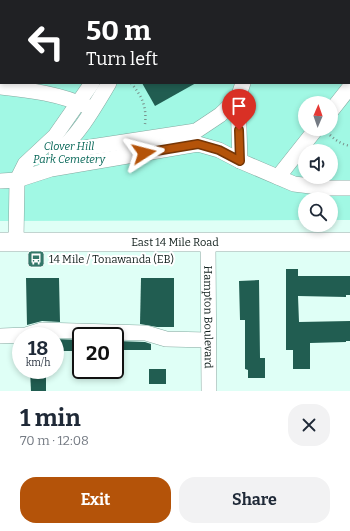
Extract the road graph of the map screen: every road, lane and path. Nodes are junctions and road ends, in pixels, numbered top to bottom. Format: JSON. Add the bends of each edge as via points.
{"nodes":[{"id":1,"x":91,"y":84,"type":"edge"},
{"id":2,"x":108,"y":84,"type":"edge"},
{"id":3,"x":132,"y":84,"type":"edge"},
{"id":4,"x":243,"y":84,"type":"edge"},
{"id":5,"x":0,"y":87,"type":"edge"},
{"id":6,"x":350,"y":87,"type":"edge"},
{"id":7,"x":238,"y":98,"type":"junction"},
{"id":8,"x":338,"y":102,"type":"edge"},
{"id":9,"x":79,"y":103,"type":"junction"},
{"id":10,"x":93,"y":110,"type":"junction"},
{"id":11,"x":310,"y":136,"type":"edge"},
{"id":12,"x":331,"y":136,"type":"edge"},
{"id":13,"x":197,"y":137,"type":"junction"},
{"id":14,"x":144,"y":139,"type":"junction"},
{"id":15,"x":350,"y":146,"type":"edge"},
{"id":16,"x":58,"y":152,"type":"junction"},
{"id":17,"x":240,"y":161,"type":"junction"},
{"id":18,"x":278,"y":177,"type":"junction"},
{"id":19,"x":17,"y":180,"type":"junction"},
{"id":20,"x":0,"y":181,"type":"edge"},
{"id":21,"x":350,"y":188,"type":"edge"},
{"id":22,"x":8,"y":242,"type":"edge"},
{"id":23,"x":208,"y":242,"type":"junction"},
{"id":24,"x":350,"y":242,"type":"edge"},
{"id":25,"x":0,"y":336,"type":"edge"},
{"id":26,"x":208,"y":340,"type":"junction"},
{"id":27,"x":209,"y":391,"type":"edge"}],
"edges":[{"from":1,"to":9,"type":"street"},
{"from":2,"to":10,"type":"street"},
{"from":3,"to":14,"type":"path","via":[[146,108]]},
{"from":4,"to":7,"type":"street"},
{"from":5,"to":9,"type":"street","via":[[38,92]]},
{"from":6,"to":8,"type":"street"},
{"from":7,"to":13,"type":"street"},
{"from":7,"to":17,"type":"street"},
{"from":9,"to":10,"type":"street"},
{"from":9,"to":19,"type":"street","via":[[55,136],[25,164]]},
{"from":10,"to":16,"type":"street"},
{"from":11,"to":18,"type":"street"},
{"from":12,"to":15,"type":"path"},
{"from":13,"to":14,"type":"street"},
{"from":13,"to":17,"type":"street"},
{"from":13,"to":19,"type":"street","via":[[51,169]]},
{"from":14,"to":16,"type":"street"},
{"from":16,"to":19,"type":"street","via":[[46,163]]},
{"from":17,"to":18,"type":"street"},
{"from":18,"to":21,"type":"street","via":[[294,184]]},
{"from":19,"to":20,"type":"street"},
{"from":19,"to":22,"type":"street"},
{"from":22,"to":23,"type":"main road","name":"East 14 Mile Road"},
{"from":23,"to":24,"type":"main road","name":"East 14 Mile Road"},
{"from":23,"to":26,"type":"street","name":"Hampton Boulevard"},
{"from":25,"to":26,"type":"street","via":[[26,335],[42,330],[146,333],[166,339]]},
{"from":26,"to":27,"type":"street","name":"Hampton Boulevard"}]}
